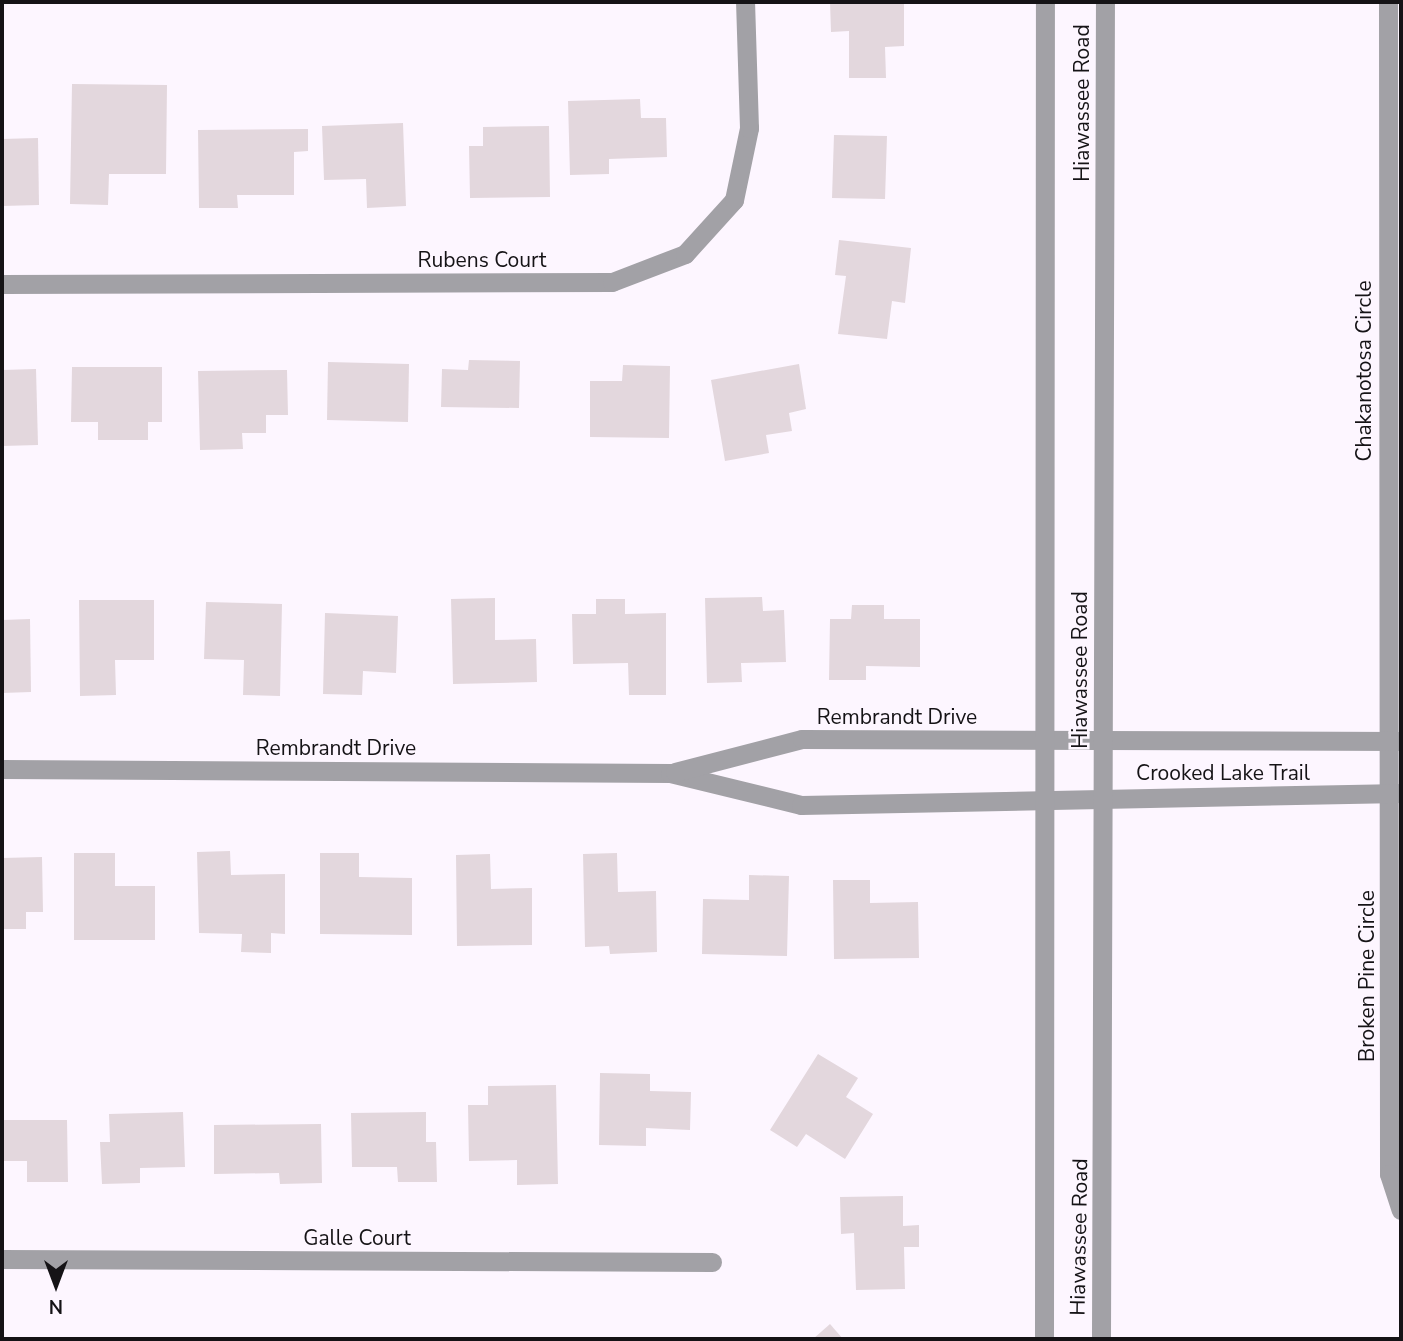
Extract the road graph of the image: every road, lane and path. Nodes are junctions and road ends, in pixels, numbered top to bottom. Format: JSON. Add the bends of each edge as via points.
{"nodes":[{"id":1,"x":745,"y":2,"type":"edge"},
{"id":2,"x":1045,"y":2,"type":"edge"},
{"id":3,"x":1105,"y":2,"type":"edge"},
{"id":4,"x":1388,"y":2,"type":"edge"},
{"id":5,"x":1393,"y":249,"type":"edge"},
{"id":6,"x":2,"y":284,"type":"edge"},
{"id":7,"x":1103,"y":739,"type":"junction"},
{"id":8,"x":1044,"y":741,"type":"junction"},
{"id":9,"x":1396,"y":741,"type":"edge"},
{"id":10,"x":2,"y":769,"type":"edge"},
{"id":11,"x":670,"y":773,"type":"junction"},
{"id":12,"x":1396,"y":794,"type":"edge"},
{"id":13,"x":1102,"y":797,"type":"junction"},
{"id":14,"x":1044,"y":801,"type":"junction"},
{"id":15,"x":1401,"y":1210,"type":"edge"},
{"id":16,"x":2,"y":1259,"type":"edge"},
{"id":17,"x":712,"y":1262,"type":"dead end"},
{"id":18,"x":1044,"y":1339,"type":"edge"},
{"id":19,"x":1101,"y":1339,"type":"edge"}],
"edges":[{"from":1,"to":6,"type":"street","name":"Rubens Court","via":[[749,128],[734,200],[685,254],[612,282]]},
{"from":2,"to":8,"type":"street","name":"Hiawassee Road"},
{"from":3,"to":7,"type":"street","name":"Hiawassee Road"},
{"from":4,"to":5,"type":"street","name":"Chakanotosa Circle"},
{"from":5,"to":9,"type":"street","name":"Chakanotosa Circle"},
{"from":7,"to":8,"type":"street","name":"Crooked Lake Trail"},
{"from":7,"to":9,"type":"street","name":"Crooked Lake Trail"},
{"from":7,"to":13,"type":"street","name":"Hiawassee Road"},
{"from":8,"to":11,"type":"street","name":"Rembrandt Drive","via":[[802,739]]},
{"from":8,"to":14,"type":"street","name":"Hiawassee Road"},
{"from":9,"to":12,"type":"street","name":"Broken Pine Circle"},
{"from":10,"to":11,"type":"street","name":"Rembrandt Drive"},
{"from":11,"to":14,"type":"street","name":"Rembrandt Drive","via":[[801,805]]},
{"from":12,"to":13,"type":"street","name":"Crooked Lake Trail"},
{"from":12,"to":15,"type":"street","name":"Broken Pine Circle","via":[[1389,1174]]},
{"from":13,"to":14,"type":"street","name":"Crooked Lake Trail"},
{"from":13,"to":19,"type":"street","name":"Hiawassee Road"},
{"from":14,"to":18,"type":"street","name":"Hiawassee Road"},
{"from":16,"to":17,"type":"street","name":"Galle Court"}]}
